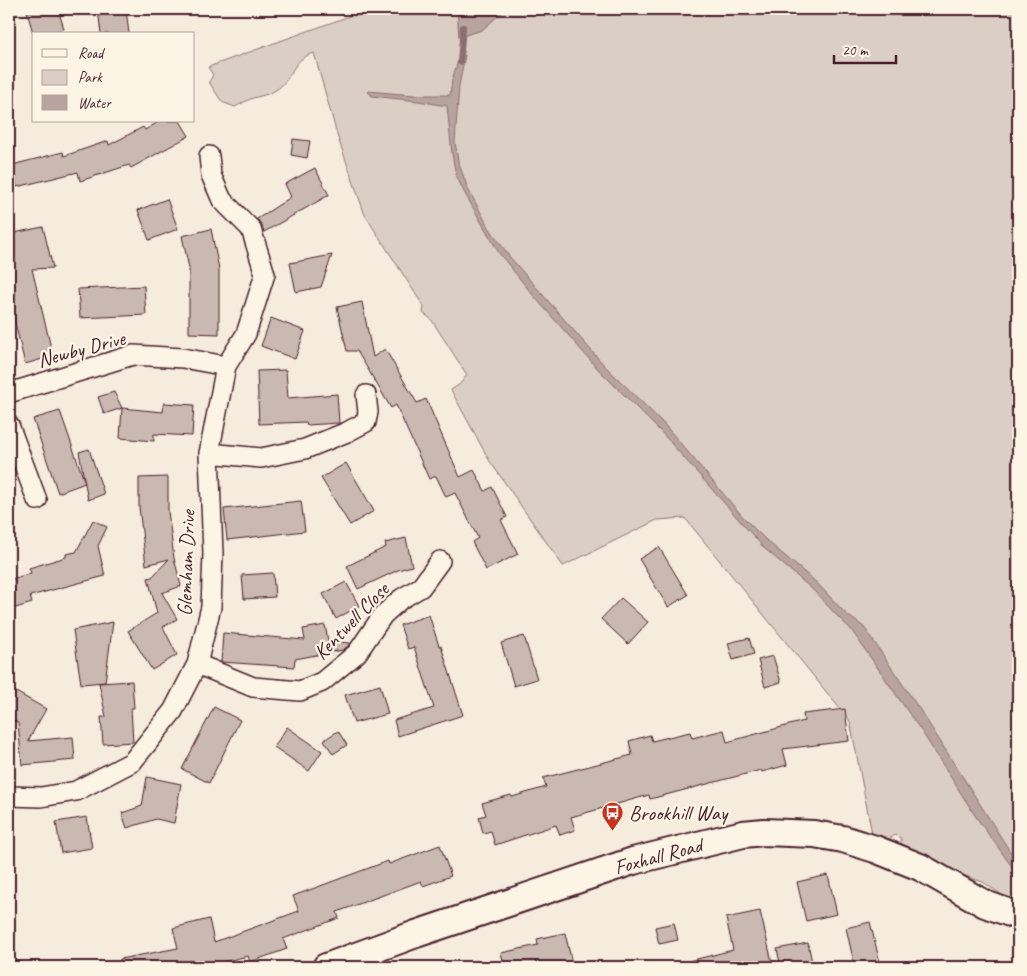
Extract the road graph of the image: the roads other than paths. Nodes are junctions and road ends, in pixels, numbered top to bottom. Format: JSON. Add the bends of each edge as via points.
{"nodes":[{"id":1,"x":209,"y":156,"type":"dead end"},
{"id":2,"x":226,"y":366,"type":"junction"},
{"id":3,"x":9,"y":393,"type":"edge"},
{"id":4,"x":366,"y":395,"type":"dead end"},
{"id":5,"x":9,"y":425,"type":"edge"},
{"id":6,"x":209,"y":453,"type":"junction"},
{"id":7,"x":37,"y":500,"type":"dead end"},
{"id":8,"x":440,"y":561,"type":"dead end"},
{"id":9,"x":196,"y":664,"type":"junction"},
{"id":10,"x":9,"y":796,"type":"edge"},
{"id":11,"x":1018,"y":916,"type":"edge"},
{"id":12,"x":326,"y":967,"type":"edge"}],
"edges":[{"from":1,"to":2,"type":"street","via":[[212,175],[222,200],[251,229],[265,274],[246,334]]},
{"from":2,"to":3,"type":"street","name":"Newby Drive","via":[[183,358],[133,355]]},
{"from":2,"to":6,"type":"street","name":"Glemham Drive"},
{"from":4,"to":6,"type":"street","via":[[366,422],[305,449],[261,458]]},
{"from":5,"to":7,"type":"street"},
{"from":6,"to":9,"type":"street","name":"Glemham Drive","via":[[213,553],[211,607]]},
{"from":8,"to":9,"type":"street","name":"Kentwell Close","via":[[420,587],[383,616],[357,653],[322,682],[300,691],[253,687]]},
{"from":9,"to":10,"type":"street","name":"Glemham Drive","via":[[173,711],[132,762],[76,791],[41,797]]},
{"from":11,"to":12,"type":"street","name":"Foxhall Road","via":[[985,904],[920,867],[876,849],[814,834],[764,832],[733,836],[633,861]]}]}
